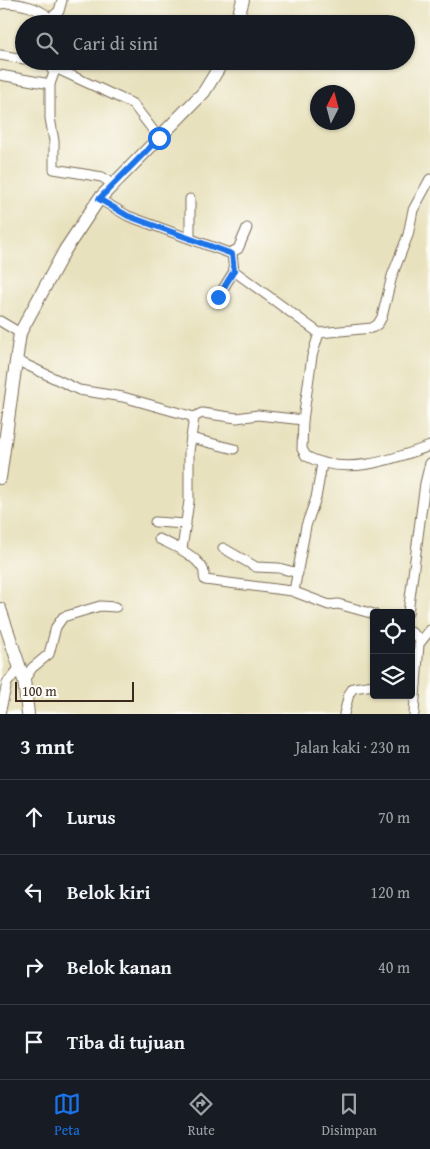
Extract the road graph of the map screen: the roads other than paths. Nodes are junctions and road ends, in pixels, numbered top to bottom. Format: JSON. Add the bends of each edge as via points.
{"nodes":[{"id":1,"x":62,"y":0,"type":"edge"},
{"id":2,"x":243,"y":0,"type":"edge"},
{"id":3,"x":3,"y":3,"type":"edge"},
{"id":4,"x":44,"y":15,"type":"edge"},
{"id":5,"x":56,"y":15,"type":"edge"},
{"id":6,"x":239,"y":15,"type":"edge"},
{"id":7,"x":0,"y":54,"type":"edge"},
{"id":8,"x":15,"y":57,"type":"edge"},
{"id":9,"x":52,"y":70,"type":"edge"},
{"id":10,"x":64,"y":70,"type":"edge"},
{"id":11,"x":217,"y":70,"type":"edge"},
{"id":12,"x":0,"y":75,"type":"edge"},
{"id":13,"x":50,"y":84,"type":"junction"},
{"id":14,"x":166,"y":130,"type":"junction"},
{"id":15,"x":430,"y":179,"type":"edge"},
{"id":16,"x":112,"y":184,"type":"junction"},
{"id":17,"x":99,"y":199,"type":"junction"},
{"id":18,"x":190,"y":199,"type":"dead end"},
{"id":19,"x":247,"y":228,"type":"dead end"},
{"id":20,"x":190,"y":238,"type":"junction"},
{"id":21,"x":232,"y":254,"type":"junction"},
{"id":22,"x":234,"y":271,"type":"junction"},
{"id":23,"x":218,"y":297,"type":"dead end"},
{"id":24,"x":0,"y":322,"type":"edge"},
{"id":25,"x":320,"y":333,"type":"junction"},
{"id":26,"x":20,"y":334,"type":"junction"},
{"id":27,"x":16,"y":360,"type":"junction"},
{"id":28,"x":194,"y":417,"type":"junction"},
{"id":29,"x":303,"y":420,"type":"junction"},
{"id":30,"x":191,"y":438,"type":"junction"},
{"id":31,"x":430,"y":446,"type":"edge"},
{"id":32,"x":234,"y":449,"type":"dead end"},
{"id":33,"x":430,"y":463,"type":"edge"},
{"id":34,"x":322,"y":464,"type":"junction"},
{"id":35,"x":0,"y":478,"type":"edge"},
{"id":36,"x":155,"y":522,"type":"dead end"},
{"id":37,"x":186,"y":524,"type":"junction"},
{"id":38,"x":159,"y":539,"type":"dead end"},
{"id":39,"x":223,"y":548,"type":"dead end"},
{"id":40,"x":182,"y":549,"type":"junction"},
{"id":41,"x":298,"y":573,"type":"junction"},
{"id":42,"x":294,"y":591,"type":"junction"},
{"id":43,"x":116,"y":607,"type":"dead end"},
{"id":44,"x":0,"y":609,"type":"edge"},
{"id":45,"x":409,"y":609,"type":"edge"},
{"id":46,"x":370,"y":613,"type":"edge"},
{"id":47,"x":430,"y":630,"type":"edge"},
{"id":48,"x":415,"y":635,"type":"edge"},
{"id":49,"x":421,"y":640,"type":"junction"},
{"id":50,"x":20,"y":666,"type":"junction"},
{"id":51,"x":415,"y":673,"type":"edge"},
{"id":52,"x":24,"y":680,"type":"junction"},
{"id":53,"x":370,"y":686,"type":"edge"},
{"id":54,"x":414,"y":699,"type":"edge"},
{"id":55,"x":0,"y":714,"type":"edge"},
{"id":56,"x":28,"y":714,"type":"edge"},
{"id":57,"x":344,"y":714,"type":"edge"},
{"id":58,"x":414,"y":714,"type":"edge"}],
"edges":[{"from":1,"to":5,"type":"street"},
{"from":2,"to":6,"type":"street"},
{"from":3,"to":4,"type":"street"},
{"from":7,"to":8,"type":"street"},
{"from":9,"to":13,"type":"street"},
{"from":10,"to":14,"type":"street","via":[[133,104]]},
{"from":11,"to":14,"type":"street","via":[[204,92]]},
{"from":12,"to":13,"type":"street"},
{"from":13,"to":16,"type":"street","via":[[54,169],[102,177]]},
{"from":14,"to":16,"type":"street"},
{"from":15,"to":25,"type":"street","via":[[413,210],[408,235],[378,324],[372,328]]},
{"from":16,"to":17,"type":"street"},
{"from":17,"to":20,"type":"street","via":[[128,216]]},
{"from":17,"to":26,"type":"street","via":[[65,250]]},
{"from":18,"to":20,"type":"street"},
{"from":19,"to":21,"type":"street","via":[[238,249]]},
{"from":20,"to":21,"type":"street"},
{"from":21,"to":22,"type":"street"},
{"from":22,"to":23,"type":"street"},
{"from":22,"to":25,"type":"street"},
{"from":24,"to":26,"type":"street"},
{"from":25,"to":29,"type":"street","via":[[312,356]]},
{"from":26,"to":27,"type":"street"},
{"from":27,"to":28,"type":"street","via":[[79,390],[124,397]]},
{"from":27,"to":35,"type":"street"},
{"from":28,"to":29,"type":"street","via":[[202,412],[237,418],[258,415]]},
{"from":28,"to":30,"type":"street"},
{"from":29,"to":34,"type":"street","via":[[302,449],[306,456]]},
{"from":30,"to":32,"type":"street"},
{"from":30,"to":37,"type":"street"},
{"from":31,"to":34,"type":"street","via":[[389,461],[365,465]]},
{"from":33,"to":45,"type":"street"},
{"from":34,"to":41,"type":"street"},
{"from":36,"to":37,"type":"street"},
{"from":37,"to":40,"type":"street"},
{"from":38,"to":40,"type":"street"},
{"from":39,"to":41,"type":"street","via":[[256,566]]},
{"from":40,"to":42,"type":"street","via":[[203,570],[205,580]]},
{"from":41,"to":42,"type":"street"},
{"from":42,"to":46,"type":"street","via":[[329,605],[338,604]]},
{"from":43,"to":52,"type":"street","via":[[100,606],[63,617],[56,627],[49,654],[32,668]]},
{"from":44,"to":50,"type":"street"},
{"from":47,"to":49,"type":"street"},
{"from":48,"to":49,"type":"street"},
{"from":49,"to":51,"type":"street"},
{"from":50,"to":52,"type":"street"},
{"from":50,"to":55,"type":"street","via":[[7,683]]},
{"from":52,"to":56,"type":"street"},
{"from":53,"to":57,"type":"street","via":[[353,688]]},
{"from":54,"to":58,"type":"street"}]}
